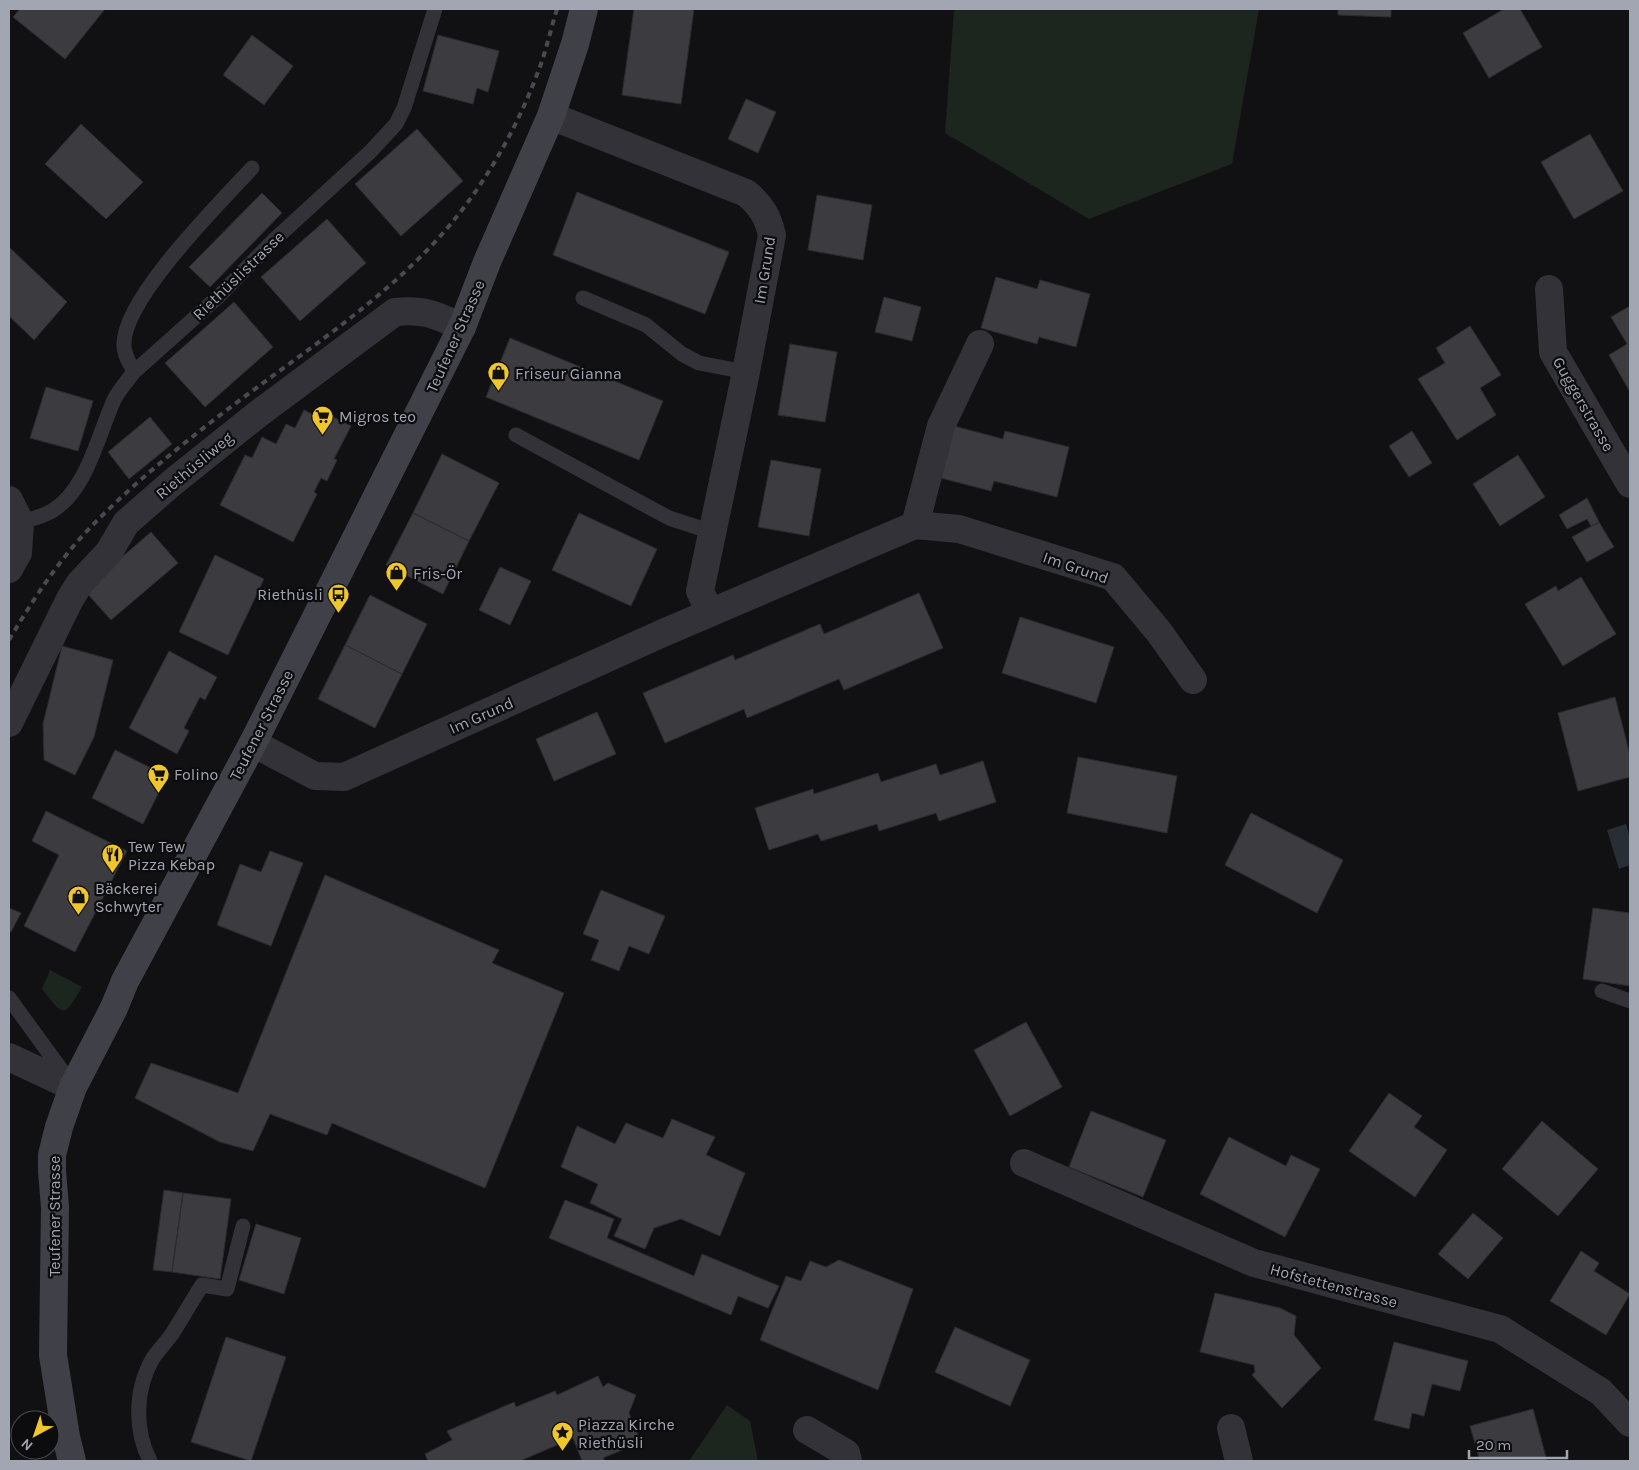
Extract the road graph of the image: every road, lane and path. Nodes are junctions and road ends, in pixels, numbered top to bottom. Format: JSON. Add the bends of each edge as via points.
{"nodes":[{"id":1,"x":435,"y":9,"type":"edge"},
{"id":2,"x":584,"y":9,"type":"edge"},
{"id":3,"x":551,"y":116,"type":"junction"},
{"id":4,"x":252,"y":168,"type":"dead end"},
{"id":5,"x":1549,"y":289,"type":"dead end"},
{"id":6,"x":583,"y":298,"type":"dead end"},
{"id":7,"x":462,"y":327,"type":"junction"},
{"id":8,"x":980,"y":344,"type":"dead end"},
{"id":9,"x":134,"y":372,"type":"junction"},
{"id":10,"x":746,"y":372,"type":"junction"},
{"id":11,"x":516,"y":435,"type":"dead end"},
{"id":12,"x":1630,"y":484,"type":"edge"},
{"id":13,"x":14,"y":511,"type":"edge"},
{"id":14,"x":915,"y":525,"type":"junction"},
{"id":15,"x":712,"y":532,"type":"junction"},
{"id":16,"x":12,"y":557,"type":"edge"},
{"id":17,"x":710,"y":613,"type":"junction"},
{"id":18,"x":1193,"y":680,"type":"dead end"},
{"id":19,"x":9,"y":724,"type":"edge"},
{"id":20,"x":253,"y":743,"type":"junction"},
{"id":21,"x":1602,"y":991,"type":"dead end"},
{"id":22,"x":9,"y":998,"type":"edge"},
{"id":23,"x":1630,"y":1001,"type":"edge"},
{"id":24,"x":9,"y":1057,"type":"edge"},
{"id":25,"x":73,"y":1087,"type":"junction"},
{"id":26,"x":1024,"y":1163,"type":"dead end"},
{"id":27,"x":243,"y":1226,"type":"dead end"},
{"id":28,"x":1630,"y":1423,"type":"edge"},
{"id":29,"x":1231,"y":1428,"type":"dead end"},
{"id":30,"x":807,"y":1430,"type":"dead end"},
{"id":31,"x":72,"y":1461,"type":"edge"},
{"id":32,"x":150,"y":1461,"type":"edge"},
{"id":33,"x":848,"y":1461,"type":"edge"},
{"id":34,"x":1239,"y":1461,"type":"edge"}],
"edges":[{"from":1,"to":9,"type":"lane","name":"Riethüslistrasse","via":[[396,124],[219,296]]},
{"from":2,"to":3,"type":"main road","name":"Teufener Strasse"},
{"from":3,"to":7,"type":"main road","name":"Teufener Strasse","via":[[490,254]]},
{"from":3,"to":10,"type":"street","name":"Im Grund","via":[[746,193],[760,206],[770,223],[772,235]]},
{"from":4,"to":9,"type":"lane","via":[[173,257],[138,303],[124,344],[126,358]]},
{"from":5,"to":12,"type":"street","name":"Guggerstrasse","via":[[1553,352]]},
{"from":6,"to":10,"type":"lane","via":[[646,325],[682,354],[698,362]]},
{"from":7,"to":19,"type":"street","name":"Riethüsliweg","via":[[431,313],[414,310],[396,312],[258,414],[173,482],[126,524],[108,552],[80,583]]},
{"from":7,"to":20,"type":"main road","name":"Teufener Strasse"},
{"from":8,"to":14,"type":"street","via":[[941,426]]},
{"from":9,"to":13,"type":"lane","name":"Riethüslistrasse","via":[[114,399],[84,472],[67,499],[44,515]]},
{"from":10,"to":15,"type":"street","name":"Im Grund"},
{"from":11,"to":15,"type":"lane","via":[[669,518]]},
{"from":13,"to":16,"type":"street"},
{"from":14,"to":17,"type":"street","name":"Im Grund"},
{"from":14,"to":18,"type":"street","name":"Im Grund","via":[[959,529],[1113,577],[1159,632]]},
{"from":15,"to":17,"type":"street","name":"Im Grund","via":[[700,592]]},
{"from":17,"to":20,"type":"street","name":"Im Grund","via":[[344,777],[316,776]]},
{"from":20,"to":25,"type":"main road","name":"Teufener Strasse","via":[[125,981]]},
{"from":21,"to":23,"type":"lane"},
{"from":22,"to":25,"type":"lane"},
{"from":24,"to":25,"type":"street"},
{"from":25,"to":31,"type":"main road","name":"Teufener Strasse","via":[[52,1155],[55,1207],[53,1355]]},
{"from":26,"to":28,"type":"street","name":"Hofstettenstrasse","via":[[1254,1263],[1500,1329],[1601,1392]]},
{"from":27,"to":32,"type":"lane","via":[[227,1289],[202,1285],[145,1377],[138,1410],[141,1436]]},
{"from":29,"to":34,"type":"street"},
{"from":30,"to":33,"type":"street","via":[[846,1453]]}]}
